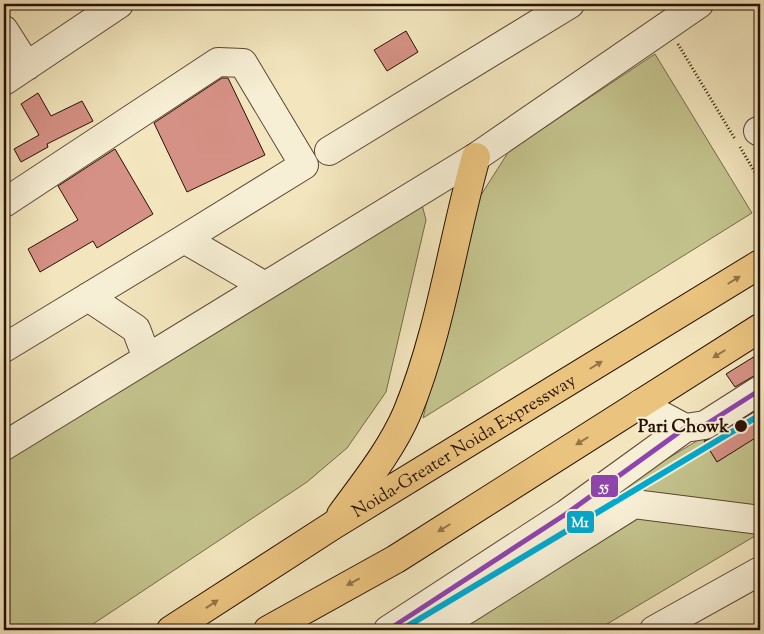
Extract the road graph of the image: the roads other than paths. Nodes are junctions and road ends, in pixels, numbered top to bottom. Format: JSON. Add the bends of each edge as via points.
{"nodes":[{"id":1,"x":119,"y":4,"type":"edge"},
{"id":2,"x":570,"y":4,"type":"edge"},
{"id":3,"x":697,"y":4,"type":"edge"},
{"id":4,"x":4,"y":30,"type":"edge"},
{"id":5,"x":27,"y":66,"type":"junction"},
{"id":6,"x":4,"y":81,"type":"edge"},
{"id":7,"x":328,"y":151,"type":"dead end"},
{"id":8,"x":476,"y":157,"type":"junction"},
{"id":9,"x":4,"y":203,"type":"edge"},
{"id":10,"x":184,"y":239,"type":"junction"},
{"id":11,"x":760,"y":264,"type":"edge"},
{"id":12,"x":266,"y":286,"type":"junction"},
{"id":13,"x":88,"y":297,"type":"junction"},
{"id":14,"x":760,"y":328,"type":"edge"},
{"id":15,"x":4,"y":348,"type":"edge"},
{"id":16,"x":147,"y":358,"type":"junction"},
{"id":17,"x":760,"y":390,"type":"edge"},
{"id":18,"x":640,"y":404,"type":"junction"},
{"id":19,"x":685,"y":428,"type":"junction"},
{"id":20,"x":4,"y":446,"type":"edge"},
{"id":21,"x":760,"y":520,"type":"edge"},
{"id":22,"x":335,"y":524,"type":"junction"},
{"id":23,"x":760,"y":571,"type":"edge"},
{"id":24,"x":423,"y":624,"type":"edge"},
{"id":25,"x":171,"y":630,"type":"edge"},
{"id":26,"x":268,"y":630,"type":"edge"},
{"id":27,"x":388,"y":630,"type":"edge"},
{"id":28,"x":654,"y":630,"type":"edge"}],
"edges":[{"from":1,"to":5,"type":"street"},
{"from":2,"to":7,"type":"street"},
{"from":3,"to":8,"type":"street"},
{"from":4,"to":5,"type":"street"},
{"from":5,"to":6,"type":"street"},
{"from":8,"to":12,"type":"street"},
{"from":8,"to":22,"type":"highway","via":[[430,347],[406,414],[384,456]]},
{"from":9,"to":10,"type":"street","via":[[218,62],[242,63],[304,165]]},
{"from":10,"to":12,"type":"street"},
{"from":10,"to":13,"type":"street"},
{"from":22,"to":11,"type":"highway","name":"Noida-Greater Noida Expressway","one_way":true},
{"from":12,"to":16,"type":"street"},
{"from":13,"to":15,"type":"street"},
{"from":13,"to":16,"type":"street","via":[[136,329]]},
{"from":14,"to":18,"type":"highway","one_way":true},
{"from":16,"to":20,"type":"street"},
{"from":17,"to":19,"type":"street","via":[[705,425]]},
{"from":18,"to":19,"type":"street"},
{"from":18,"to":26,"type":"highway","one_way":true,"via":[[396,559]]},
{"from":19,"to":24,"type":"street"},
{"from":21,"to":24,"type":"street","via":[[634,504]]},
{"from":25,"to":22,"type":"highway","name":"Noida-Greater Noida Expressway","one_way":true},
{"from":23,"to":28,"type":"street"},
{"from":24,"to":27,"type":"street"}]}
